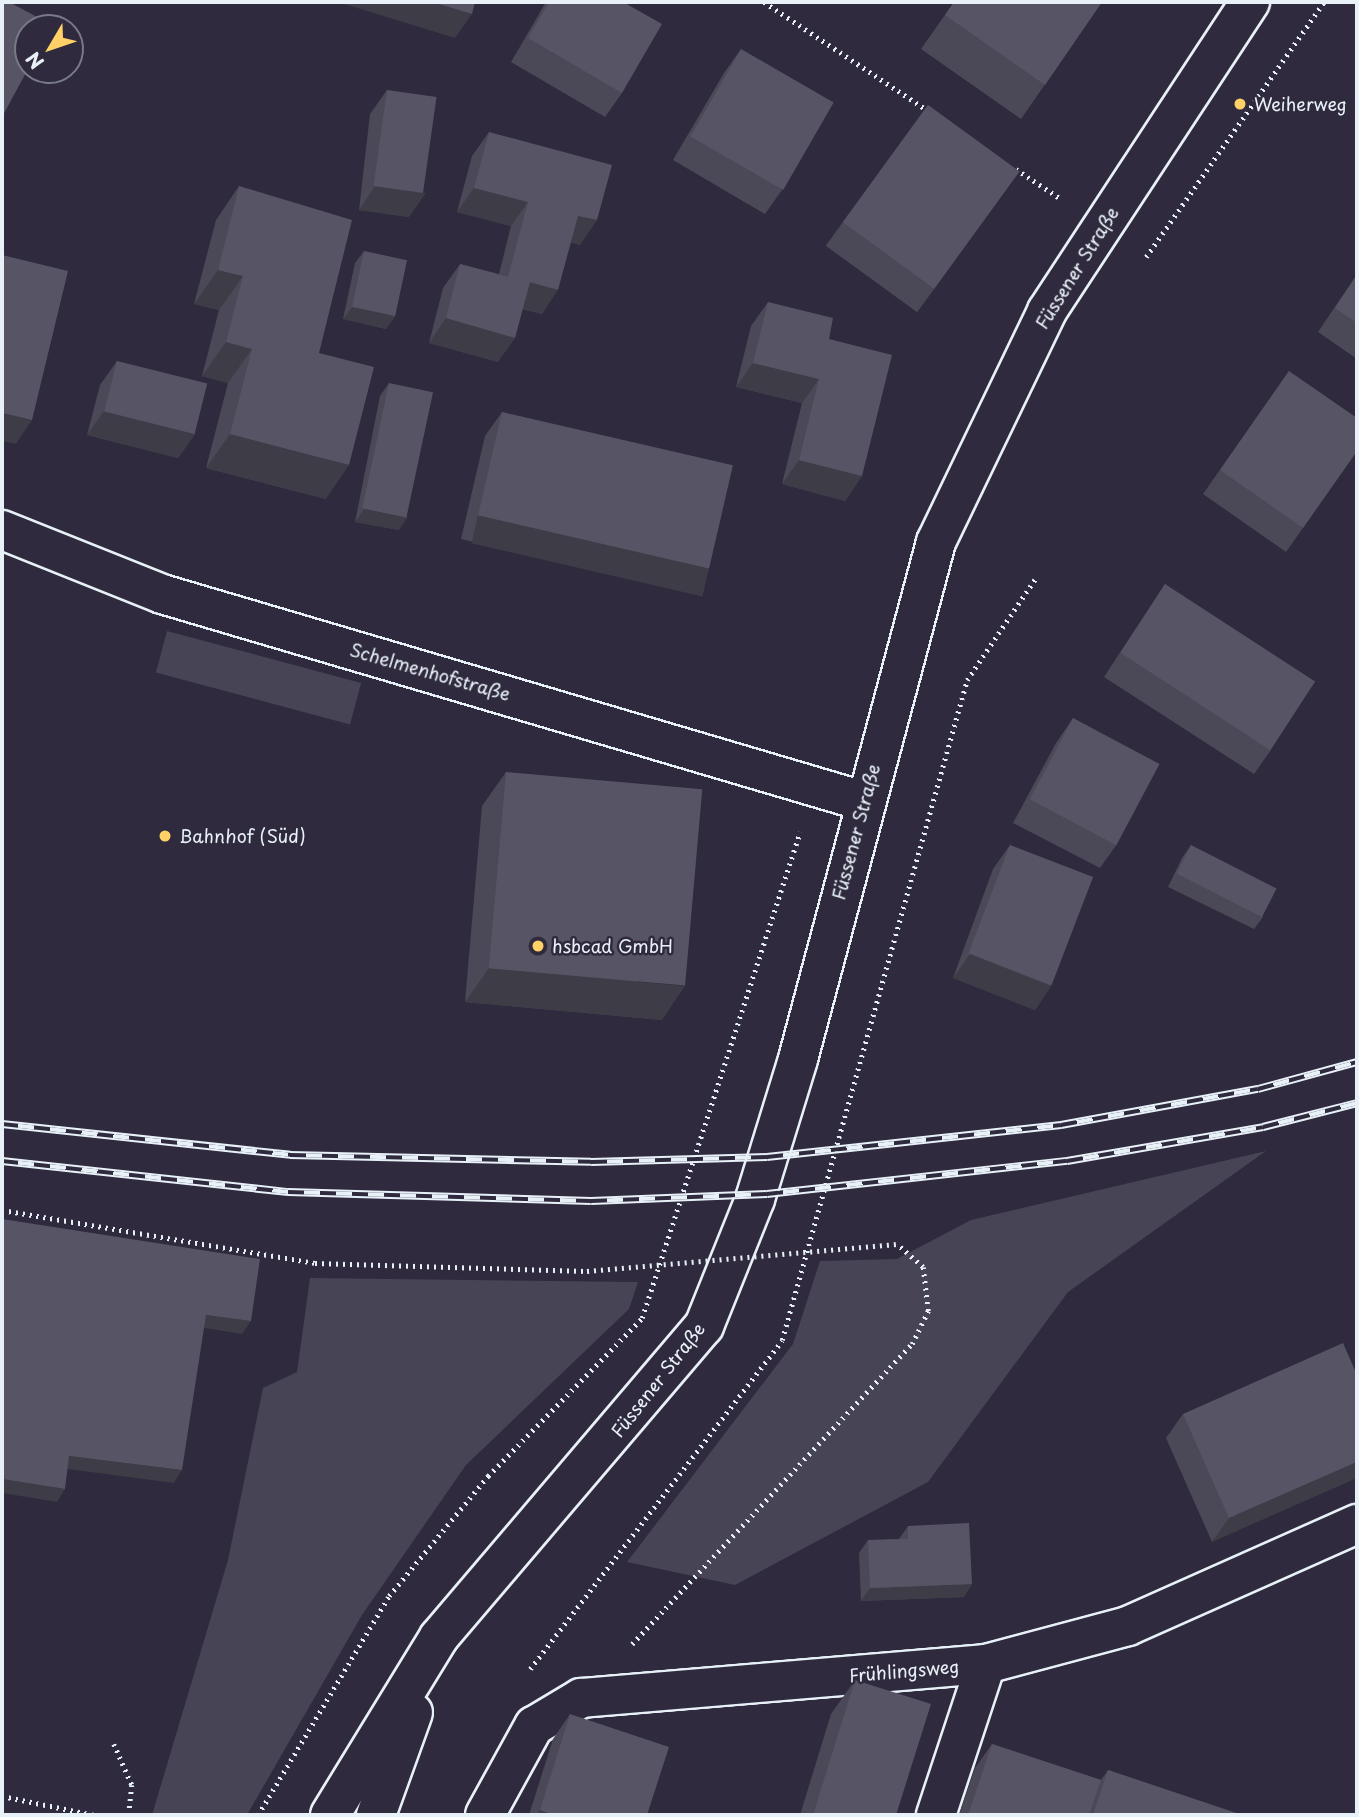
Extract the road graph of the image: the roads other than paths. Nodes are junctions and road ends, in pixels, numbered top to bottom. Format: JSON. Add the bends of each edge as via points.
{"nodes":[{"id":1,"x":1250,"y":2,"type":"edge"},
{"id":2,"x":2,"y":530,"type":"edge"},
{"id":3,"x":863,"y":801,"type":"junction"},
{"id":4,"x":1357,"y":1524,"type":"edge"},
{"id":5,"x":439,"y":1637,"type":"junction"},
{"id":6,"x":986,"y":1664,"type":"junction"},
{"id":7,"x":330,"y":1815,"type":"edge"},
{"id":8,"x":376,"y":1815,"type":"edge"},
{"id":9,"x":485,"y":1815,"type":"edge"},
{"id":10,"x":936,"y":1815,"type":"edge"}],
"edges":[{"from":1,"to":3,"type":"main road","name":"Füssener Straße","via":[[1041,323],[936,542]]},
{"from":2,"to":3,"type":"main road","name":"Schelmenhofstraße","via":[[162,594]]},
{"from":3,"to":5,"type":"main road","name":"Füssener Straße","via":[[798,1059],[755,1199],[704,1326]]},
{"from":4,"to":6,"type":"main road","name":"Frühlingsweg","via":[[1128,1626]]},
{"from":5,"to":7,"type":"main road","name":"Füssener Straße"},
{"from":5,"to":8,"type":"main road","name":"Füssener Straße"},
{"from":6,"to":9,"type":"main road","name":"Frühlingsweg","via":[[581,1698],[534,1726]]},
{"from":6,"to":10,"type":"main road"}]}
